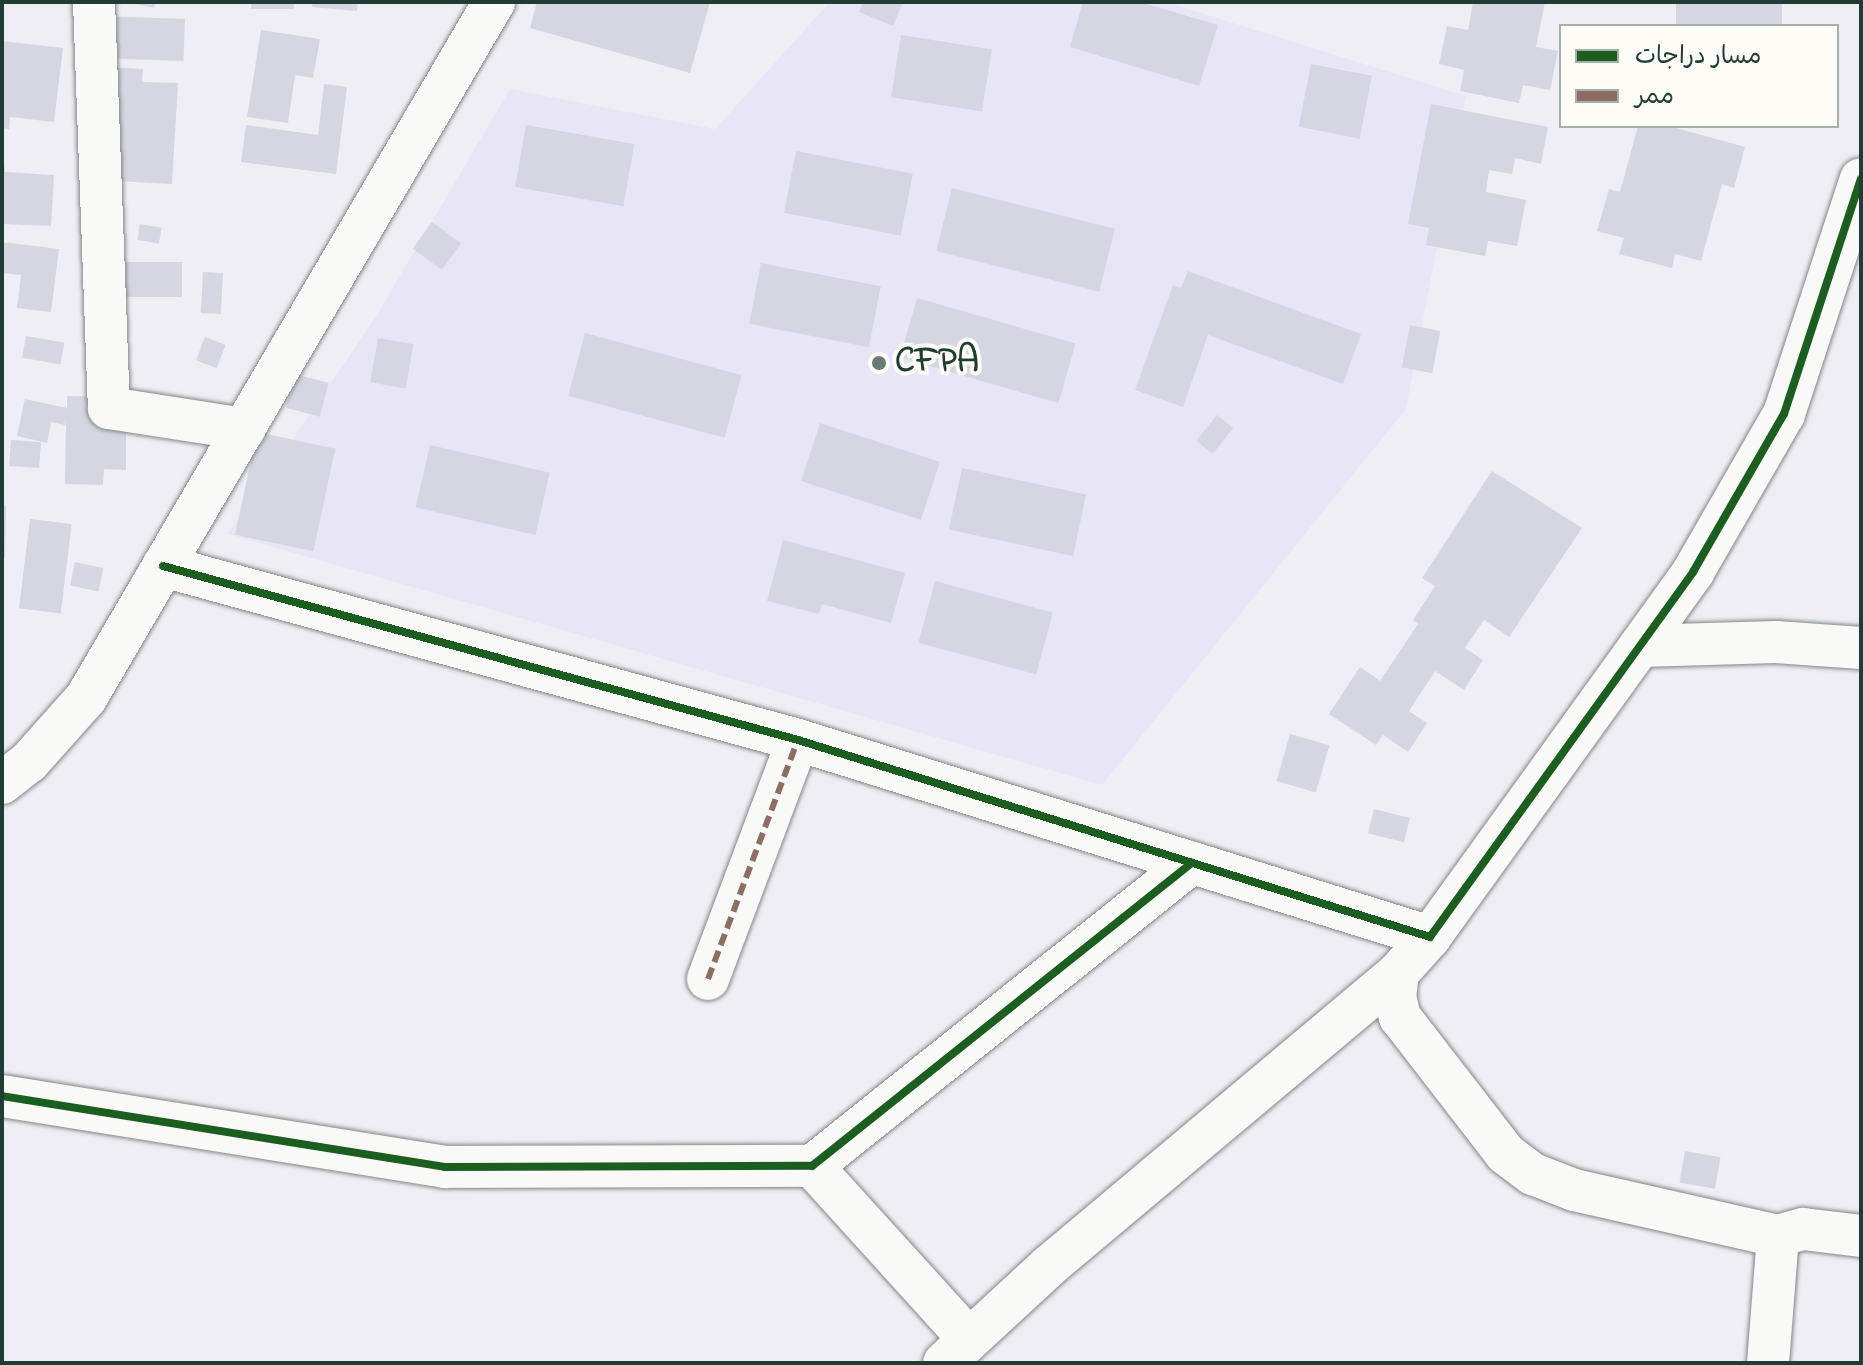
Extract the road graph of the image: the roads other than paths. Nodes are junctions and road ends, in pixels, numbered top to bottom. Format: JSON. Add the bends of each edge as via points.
{"nodes":[{"id":1,"x":94,"y":2,"type":"edge"},
{"id":2,"x":494,"y":2,"type":"edge"},
{"id":3,"x":1861,"y":179,"type":"edge"},
{"id":4,"x":244,"y":429,"type":"junction"},
{"id":5,"x":163,"y":566,"type":"junction"},
{"id":6,"x":1640,"y":646,"type":"junction"},
{"id":7,"x":1861,"y":648,"type":"edge"},
{"id":8,"x":798,"y":740,"type":"junction"},
{"id":9,"x":2,"y":783,"type":"edge"},
{"id":10,"x":1192,"y":863,"type":"junction"},
{"id":11,"x":1430,"y":937,"type":"junction"},
{"id":12,"x":1398,"y":973,"type":"junction"},
{"id":13,"x":708,"y":979,"type":"dead end"},
{"id":14,"x":2,"y":1096,"type":"edge"},
{"id":15,"x":812,"y":1166,"type":"junction"},
{"id":16,"x":1778,"y":1236,"type":"junction"},
{"id":17,"x":1861,"y":1236,"type":"edge"},
{"id":18,"x":956,"y":1351,"type":"edge"},
{"id":19,"x":1768,"y":1363,"type":"edge"}],
"edges":[{"from":1,"to":4,"type":"street","via":[[109,408]]},
{"from":2,"to":4,"type":"street"},
{"from":3,"to":6,"type":"street","via":[[1784,414],[1693,572]]},
{"from":4,"to":5,"type":"street"},
{"from":5,"to":8,"type":"street"},
{"from":5,"to":9,"type":"street","via":[[86,698],[29,762]]},
{"from":6,"to":7,"type":"street","via":[[1776,642]]},
{"from":6,"to":11,"type":"street"},
{"from":8,"to":10,"type":"street"},
{"from":8,"to":13,"type":"street"},
{"from":10,"to":11,"type":"street"},
{"from":10,"to":15,"type":"street"},
{"from":11,"to":12,"type":"street"},
{"from":12,"to":16,"type":"street","via":[[1395,996],[1409,1035],[1506,1154],[1533,1174],[1574,1190]]},
{"from":12,"to":18,"type":"street","via":[[1049,1266]]},
{"from":14,"to":15,"type":"street","via":[[445,1167]]},
{"from":15,"to":18,"type":"street"},
{"from":16,"to":17,"type":"street","via":[[1803,1229]]},
{"from":16,"to":19,"type":"street"}]}
